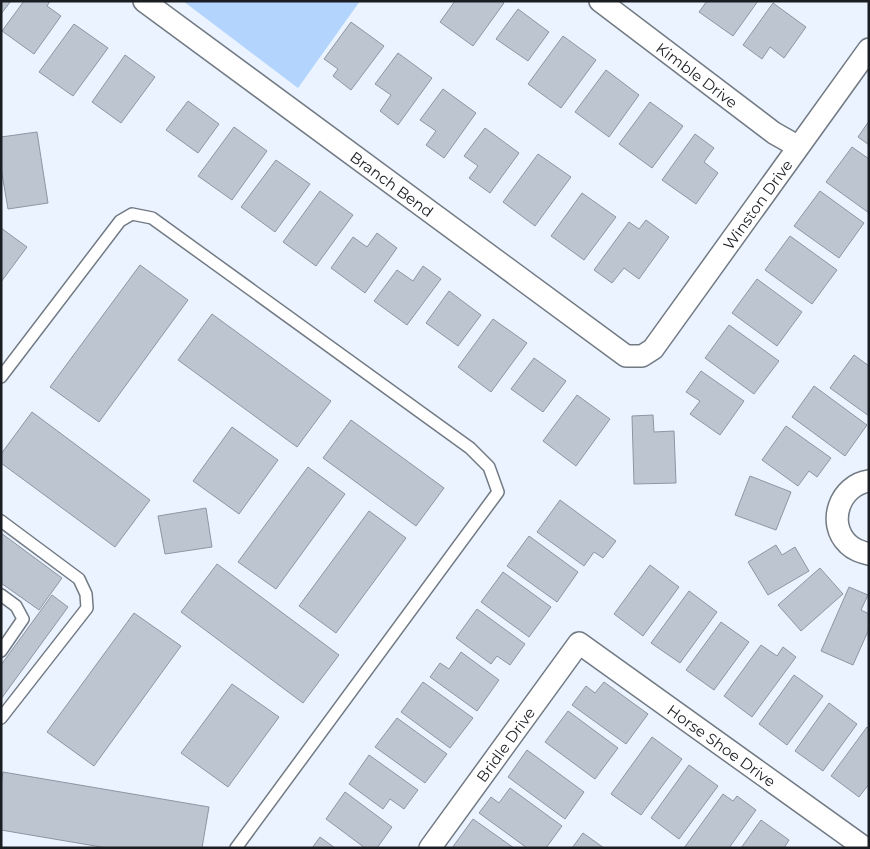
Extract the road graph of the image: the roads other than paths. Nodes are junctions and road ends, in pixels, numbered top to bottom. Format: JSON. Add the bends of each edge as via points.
{"nodes":[{"id":1,"x":144,"y":1,"type":"edge"},
{"id":2,"x":600,"y":1,"type":"edge"},
{"id":3,"x":869,"y":49,"type":"edge"},
{"id":4,"x":798,"y":146,"type":"junction"},
{"id":5,"x":642,"y":356,"type":"joint"},
{"id":6,"x":1,"y":377,"type":"edge"},
{"id":7,"x":869,"y":481,"type":"edge"},
{"id":8,"x":1,"y":521,"type":"edge"},
{"id":9,"x":869,"y":554,"type":"edge"},
{"id":10,"x":1,"y":595,"type":"edge"},
{"id":11,"x":579,"y":642,"type":"joint"},
{"id":12,"x":1,"y":651,"type":"edge"},
{"id":13,"x":1,"y":718,"type":"edge"},
{"id":14,"x":236,"y":848,"type":"edge"},
{"id":15,"x":430,"y":848,"type":"edge"},
{"id":16,"x":865,"y":848,"type":"edge"}],
"edges":[{"from":1,"to":5,"type":"street","name":"Branch Bend","via":[[626,356]]},
{"from":2,"to":4,"type":"street","name":"Kimble Drive","via":[[766,127]]},
{"from":3,"to":4,"type":"street","name":"Winston Drive"},
{"from":4,"to":5,"type":"street","name":"Winston Drive","via":[[653,349]]},
{"from":6,"to":14,"type":"lane","via":[[120,220],[132,214],[152,218],[470,448],[489,466],[498,492]]},
{"from":7,"to":9,"type":"street","via":[[851,488],[842,497],[837,521],[847,544]]},
{"from":8,"to":13,"type":"lane","via":[[79,579],[86,594],[87,608]]},
{"from":10,"to":12,"type":"lane","via":[[16,606],[23,619]]},
{"from":11,"to":15,"type":"street","name":"Bridle Drive"},
{"from":11,"to":16,"type":"street","name":"Horse Shoe Drive"}]}
